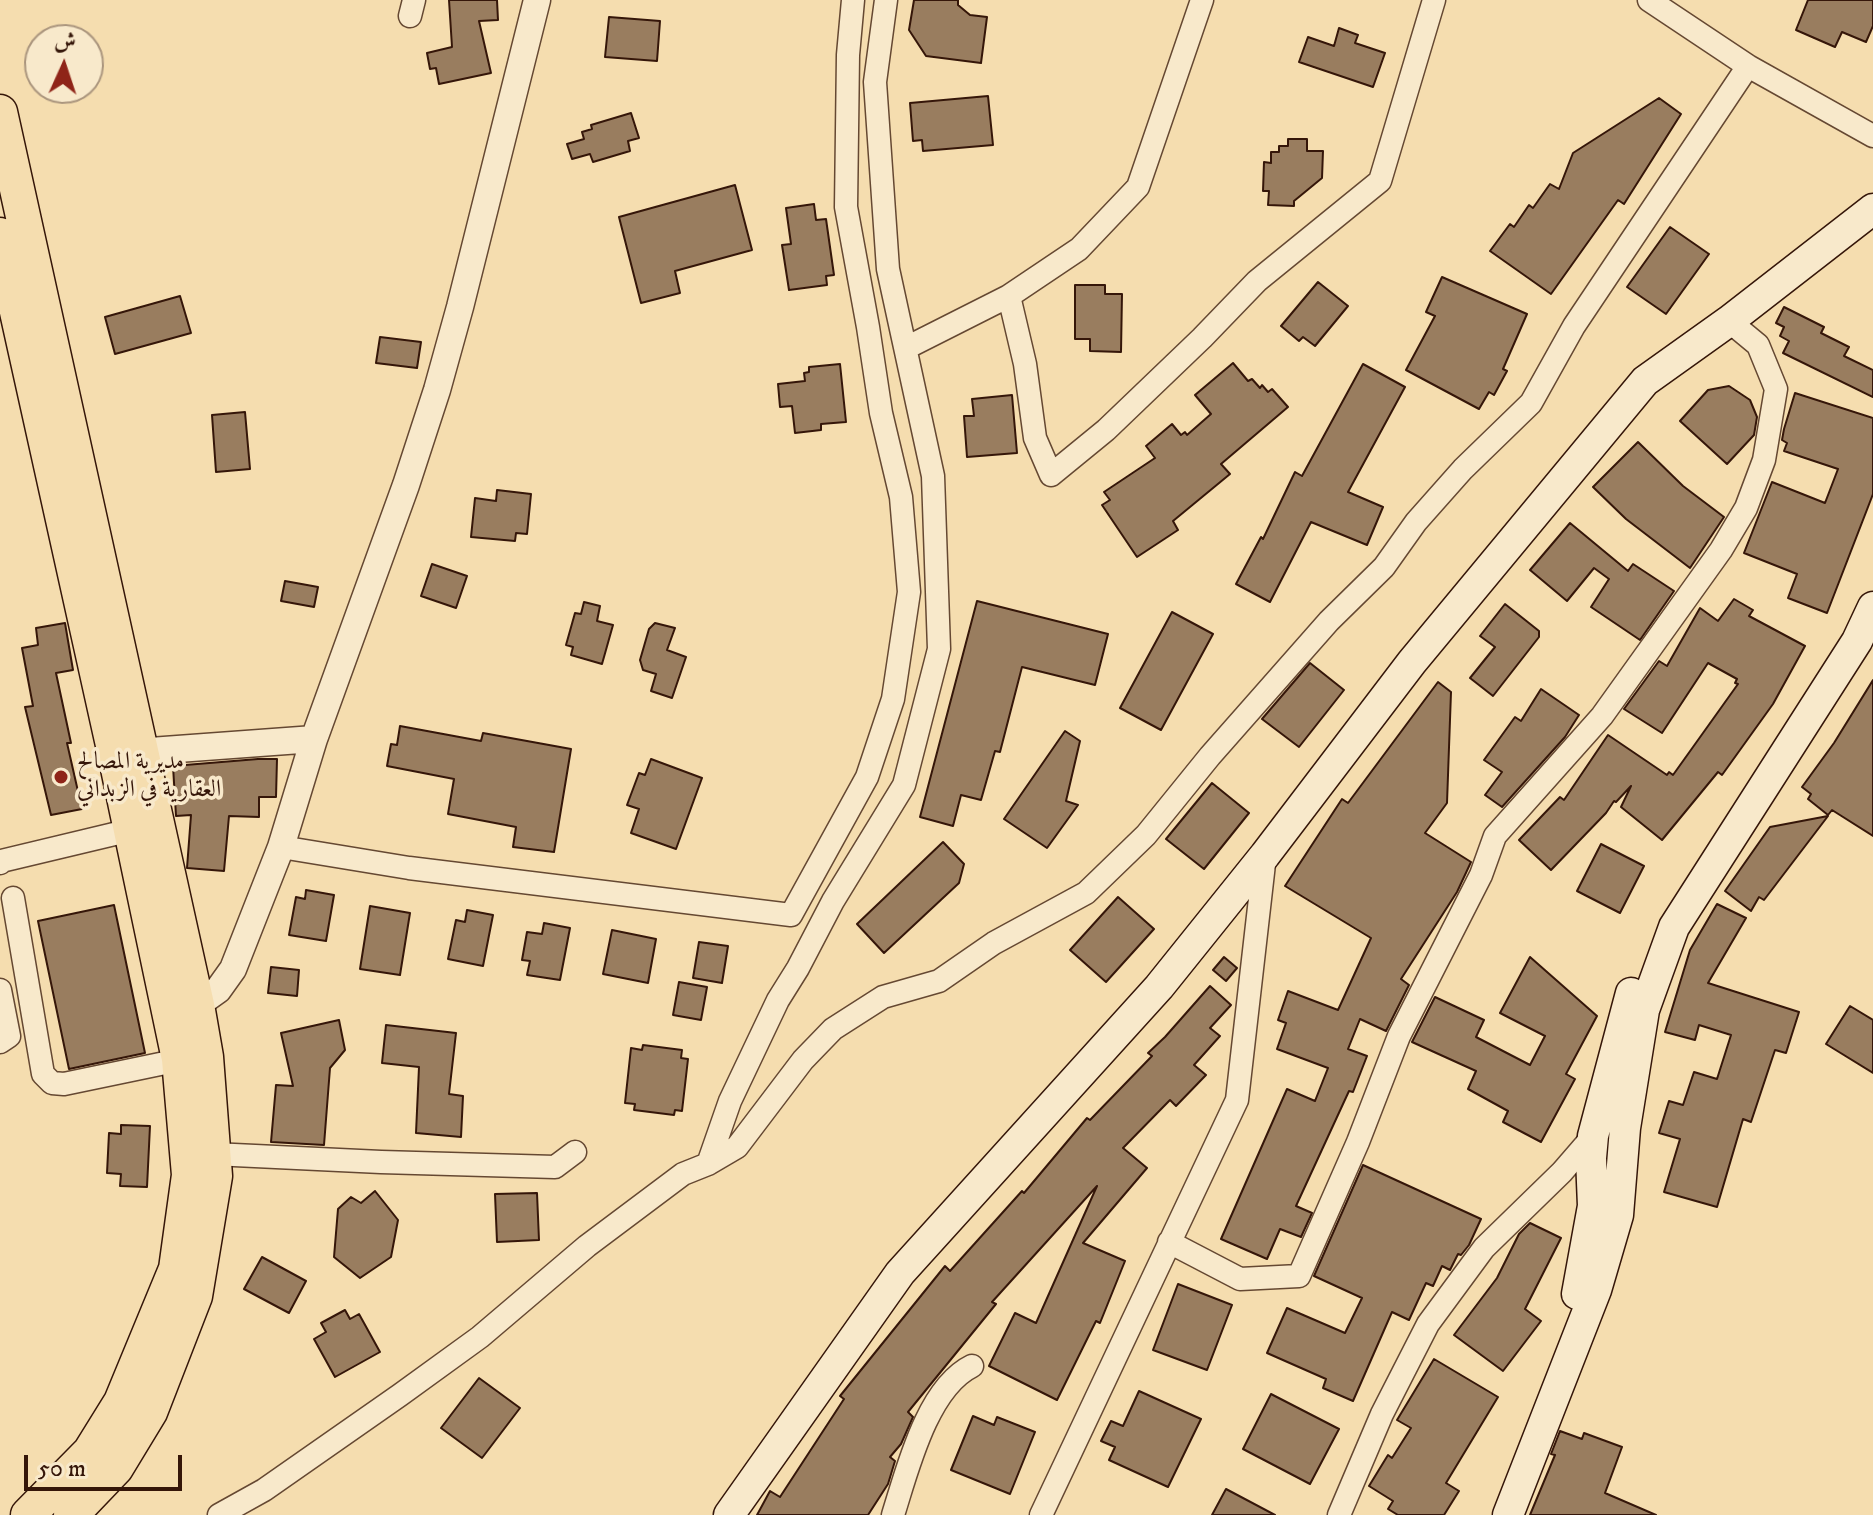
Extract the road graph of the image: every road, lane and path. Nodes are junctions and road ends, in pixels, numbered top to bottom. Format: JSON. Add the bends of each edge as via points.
{"nodes":[{"id":1,"x":537,"y":0,"type":"edge"},
{"id":2,"x":853,"y":0,"type":"edge"},
{"id":3,"x":886,"y":0,"type":"edge"},
{"id":4,"x":1202,"y":0,"type":"edge"},
{"id":5,"x":1434,"y":0,"type":"edge"},
{"id":6,"x":1649,"y":0,"type":"edge"},
{"id":7,"x":1748,"y":66,"type":"junction"},
{"id":8,"x":0,"y":112,"type":"edge"},
{"id":9,"x":1873,"y":136,"type":"edge"},
{"id":10,"x":1873,"y":209,"type":"edge"},
{"id":11,"x":0,"y":235,"type":"edge"},
{"id":12,"x":1009,"y":296,"type":"junction"},
{"id":13,"x":1729,"y":321,"type":"junction"},
{"id":14,"x":9,"y":325,"type":"edge"},
{"id":15,"x":906,"y":348,"type":"junction"},
{"id":16,"x":1873,"y":607,"type":"edge"},
{"id":17,"x":1796,"y":735,"type":"junction"},
{"id":18,"x":314,"y":739,"type":"junction"},
{"id":19,"x":128,"y":753,"type":"junction"},
{"id":20,"x":131,"y":830,"type":"junction"},
{"id":21,"x":281,"y":847,"type":"junction"},
{"id":22,"x":1265,"y":855,"type":"junction"},
{"id":23,"x":0,"y":863,"type":"edge"},
{"id":24,"x":13,"y":898,"type":"dead end"},
{"id":25,"x":0,"y":990,"type":"edge"},
{"id":26,"x":197,"y":1005,"type":"junction"},
{"id":27,"x":0,"y":1042,"type":"edge"},
{"id":28,"x":192,"y":1058,"type":"junction"},
{"id":29,"x":1625,"y":1128,"type":"junction"},
{"id":30,"x":1593,"y":1136,"type":"junction"},
{"id":31,"x":575,"y":1152,"type":"dead end"},
{"id":32,"x":213,"y":1154,"type":"junction"},
{"id":33,"x":708,"y":1164,"type":"junction"},
{"id":34,"x":1622,"y":1173,"type":"junction"},
{"id":35,"x":1577,"y":1174,"type":"junction"},
{"id":36,"x":1169,"y":1242,"type":"junction"},
{"id":37,"x":972,"y":1366,"type":"dead end"},
{"id":38,"x":1549,"y":1412,"type":"junction"},
{"id":39,"x":28,"y":1515,"type":"edge"},
{"id":40,"x":71,"y":1515,"type":"edge"},
{"id":41,"x":219,"y":1515,"type":"edge"},
{"id":42,"x":729,"y":1515,"type":"edge"},
{"id":43,"x":893,"y":1515,"type":"edge"},
{"id":44,"x":1041,"y":1515,"type":"edge"},
{"id":45,"x":1339,"y":1515,"type":"edge"},
{"id":46,"x":1508,"y":1515,"type":"edge"}],
"edges":[{"from":1,"to":18,"type":"street","via":[[437,390]]},
{"from":2,"to":21,"type":"street","via":[[846,207],[901,497],[909,592],[893,699],[867,777],[791,915]]},
{"from":3,"to":15,"type":"street","via":[[875,82],[888,269]]},
{"from":4,"to":12,"type":"street","via":[[1138,187],[1079,249]]},
{"from":5,"to":12,"type":"street","via":[[1380,181],[1257,281],[1106,430],[1051,475],[1035,438]]},
{"from":6,"to":7,"type":"street"},
{"from":7,"to":9,"type":"street"},
{"from":7,"to":33,"type":"street","via":[[1574,326],[1531,403],[1463,469],[1384,567],[1319,633],[1146,835],[1086,893],[994,943],[939,981],[883,997],[833,1029],[737,1147]]},
{"from":8,"to":19,"type":"main road"},
{"from":10,"to":13,"type":"main road"},
{"from":11,"to":14,"type":"main road"},
{"from":12,"to":15,"type":"street"},
{"from":13,"to":22,"type":"main road","via":[[1645,381],[1412,662]]},
{"from":13,"to":36,"type":"street","via":[[1758,345],[1776,389],[1764,460],[1746,508],[1602,716],[1495,836],[1481,875],[1399,1036],[1299,1276],[1240,1279]]},
{"from":14,"to":19,"type":"main road"},
{"from":15,"to":33,"type":"street","via":[[933,476],[939,649],[904,785],[778,1000],[730,1101]]},
{"from":16,"to":17,"type":"main road"},
{"from":17,"to":29,"type":"main road","via":[[1674,927],[1644,1010]]},
{"from":17,"to":30,"type":"main road","via":[[1764,768],[1682,876],[1655,925],[1625,1007]]},
{"from":18,"to":19,"type":"street"},
{"from":18,"to":21,"type":"street"},
{"from":19,"to":20,"type":"main road"},
{"from":19,"to":26,"type":"main road"},
{"from":20,"to":23,"type":"street"},
{"from":20,"to":28,"type":"main road"},
{"from":21,"to":26,"type":"street","via":[[233,969],[218,990]]},
{"from":22,"to":36,"type":"street","via":[[1237,1100]]},
{"from":22,"to":42,"type":"main road","via":[[1159,987],[900,1273]]},
{"from":24,"to":28,"type":"street","via":[[43,1074],[52,1083]]},
{"from":25,"to":27,"type":"street","via":[[9,1036]]},
{"from":26,"to":28,"type":"main road"},
{"from":28,"to":32,"type":"main road"},
{"from":28,"to":39,"type":"main road","via":[[189,1175],[176,1269],[121,1402],[90,1452]]},
{"from":29,"to":30,"type":"street"},
{"from":29,"to":34,"type":"main road"},
{"from":30,"to":35,"type":"main road"},
{"from":31,"to":32,"type":"street","via":[[555,1167]]},
{"from":32,"to":40,"type":"main road","via":[[215,1176],[195,1296],[150,1412],[116,1468]]},
{"from":33,"to":41,"type":"street","via":[[683,1174],[400,1395],[264,1490]]},
{"from":34,"to":35,"type":"street"},
{"from":34,"to":38,"type":"main road","via":[[1618,1215],[1596,1290]]},
{"from":35,"to":38,"type":"main road","via":[[1593,1206]]},
{"from":35,"to":45,"type":"street","via":[[1484,1248],[1428,1324]]},
{"from":36,"to":44,"type":"street"},
{"from":37,"to":43,"type":"street","via":[[936,1401]]},
{"from":38,"to":46,"type":"main road"}]}
